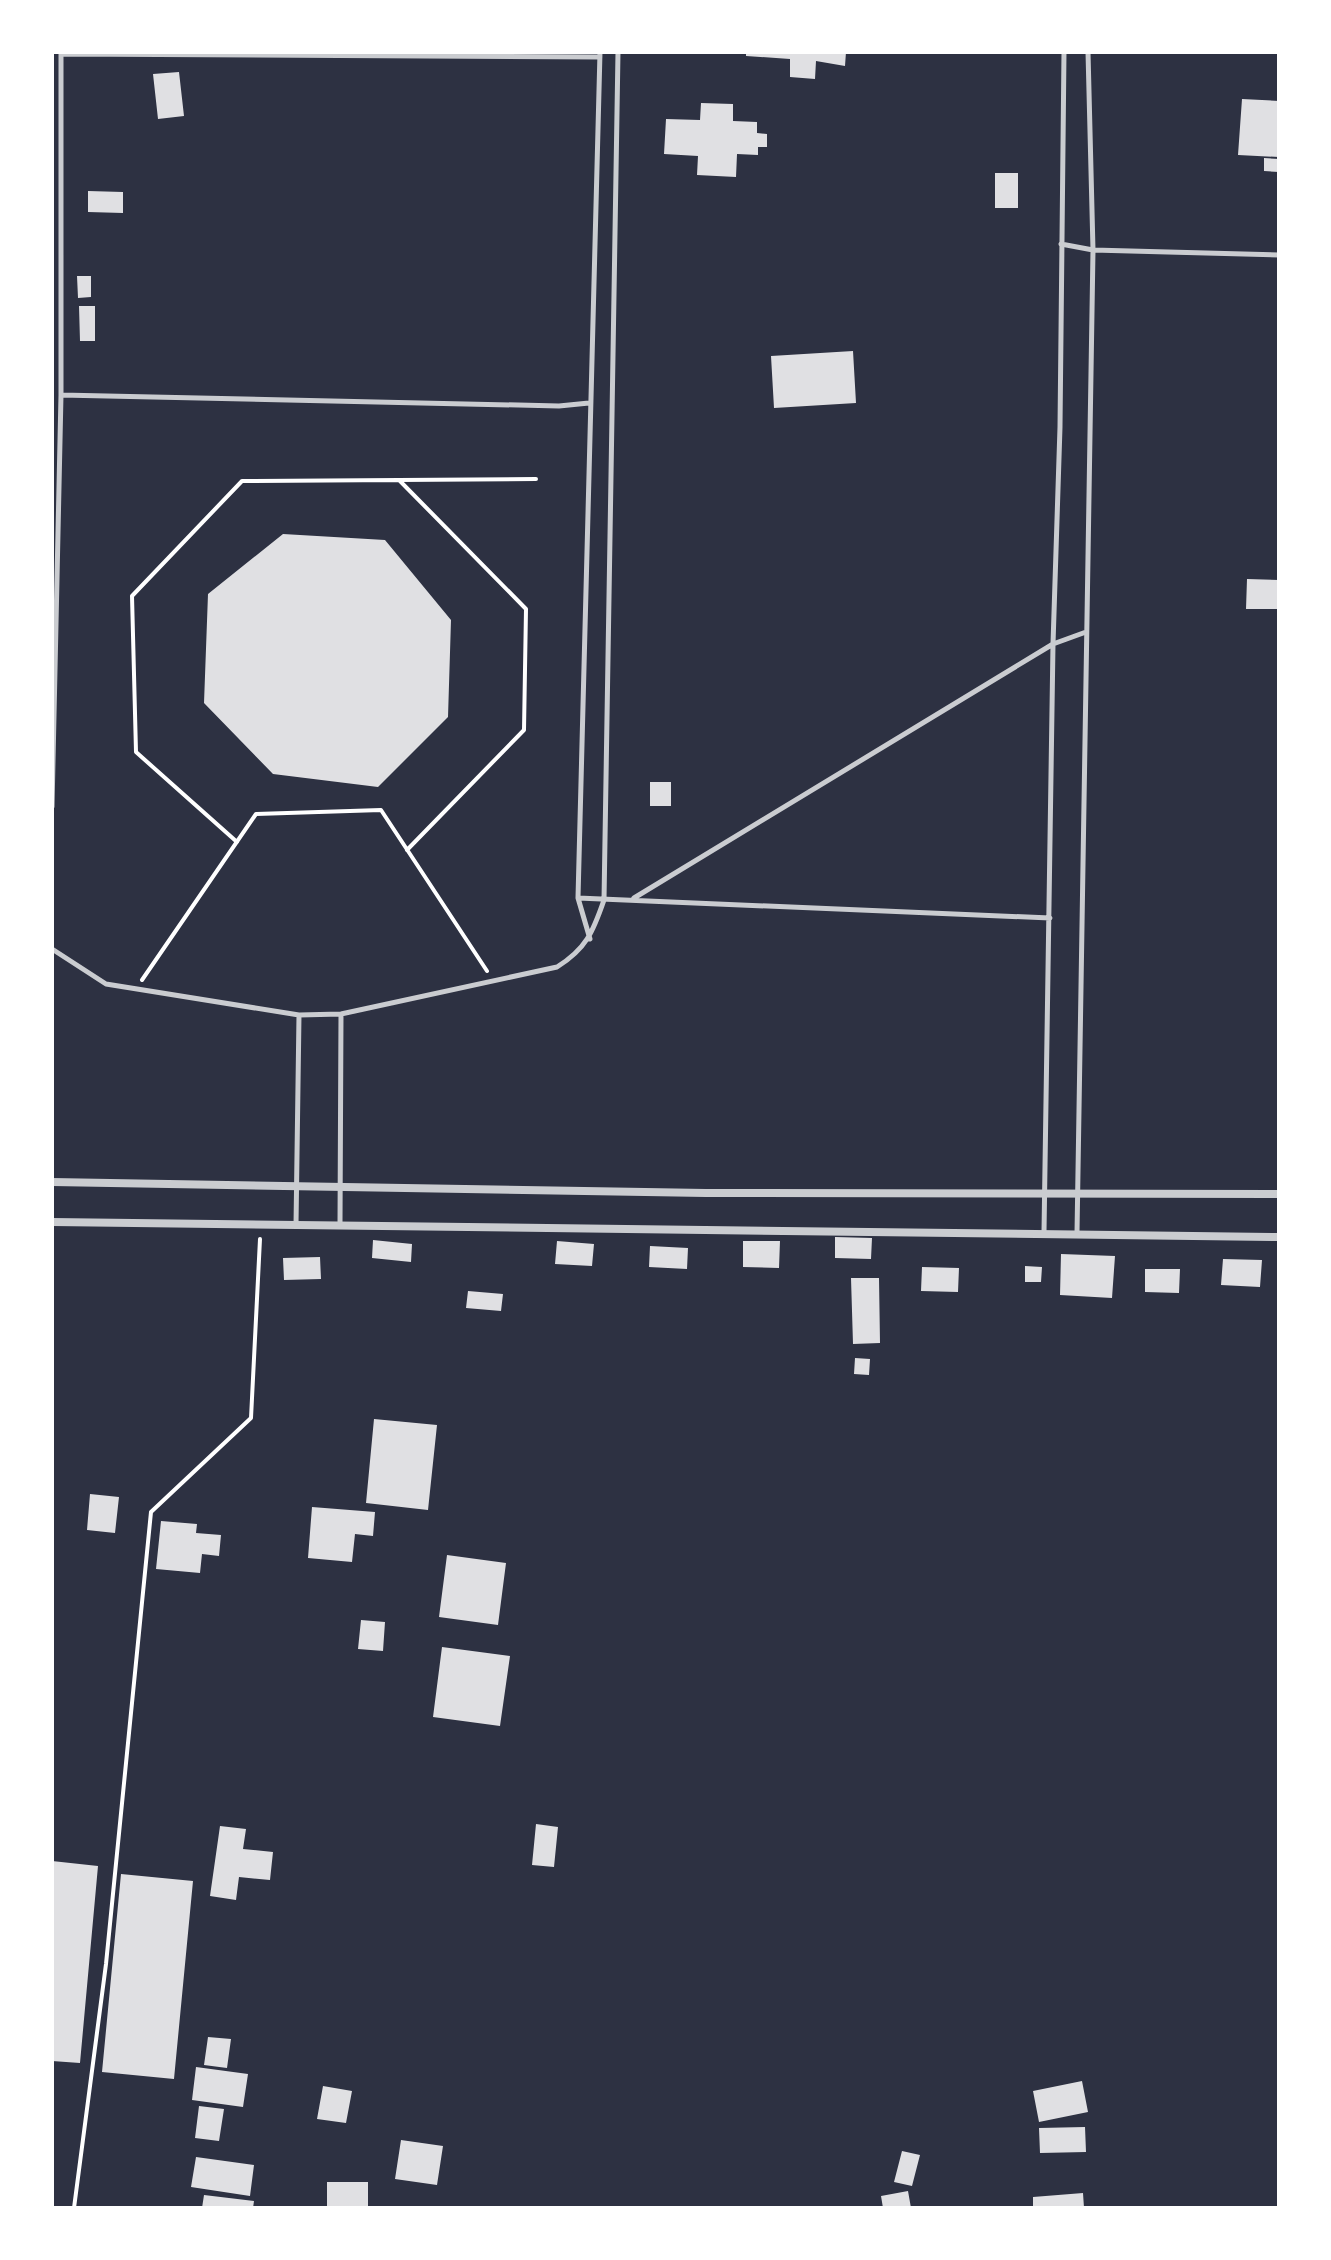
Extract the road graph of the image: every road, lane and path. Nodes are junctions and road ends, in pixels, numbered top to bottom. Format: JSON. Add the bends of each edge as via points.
{"nodes":[{"id":1,"x":618,"y":52,"type":"edge"},
{"id":2,"x":1064,"y":52,"type":"edge"},
{"id":3,"x":1088,"y":52,"type":"edge"},
{"id":4,"x":61,"y":53,"type":"edge"},
{"id":5,"x":181,"y":53,"type":"edge"},
{"id":6,"x":600,"y":54,"type":"edge"},
{"id":7,"x":1061,"y":244,"type":"junction"},
{"id":8,"x":1093,"y":250,"type":"junction"},
{"id":9,"x":1279,"y":255,"type":"edge"},
{"id":10,"x":61,"y":395,"type":"junction"},
{"id":11,"x":589,"y":403,"type":"junction"},
{"id":12,"x":536,"y":479,"type":"dead end"},
{"id":13,"x":399,"y":480,"type":"junction"},
{"id":14,"x":1086,"y":632,"type":"junction"},
{"id":15,"x":1053,"y":644,"type":"junction"},
{"id":16,"x":52,"y":807,"type":"edge"},
{"id":17,"x":237,"y":842,"type":"junction"},
{"id":18,"x":407,"y":850,"type":"junction"},
{"id":19,"x":578,"y":898,"type":"junction"},
{"id":20,"x":634,"y":898,"type":"junction"},
{"id":21,"x":604,"y":900,"type":"junction"},
{"id":22,"x":1050,"y":918,"type":"junction"},
{"id":23,"x":590,"y":940,"type":"junction"},
{"id":24,"x":52,"y":949,"type":"edge"},
{"id":25,"x":494,"y":982,"type":"junction"},
{"id":26,"x":136,"y":989,"type":"junction"},
{"id":27,"x":341,"y":1014,"type":"junction"},
{"id":28,"x":299,"y":1015,"type":"junction"},
{"id":29,"x":52,"y":1182,"type":"edge"},
{"id":30,"x":297,"y":1187,"type":"junction"},
{"id":31,"x":341,"y":1188,"type":"junction"},
{"id":32,"x":1045,"y":1192,"type":"junction"},
{"id":33,"x":1078,"y":1193,"type":"junction"},
{"id":34,"x":1279,"y":1194,"type":"edge"},
{"id":35,"x":52,"y":1222,"type":"edge"},
{"id":36,"x":261,"y":1224,"type":"junction"},
{"id":37,"x":296,"y":1225,"type":"junction"},
{"id":38,"x":340,"y":1225,"type":"junction"},
{"id":39,"x":1044,"y":1232,"type":"junction"},
{"id":40,"x":1077,"y":1233,"type":"junction"},
{"id":41,"x":1279,"y":1237,"type":"edge"},
{"id":42,"x":74,"y":2208,"type":"edge"}],
"edges":[{"from":1,"to":21,"type":"lane"},
{"from":2,"to":7,"type":"lane"},
{"from":3,"to":8,"type":"lane"},
{"from":4,"to":5,"type":"lane"},
{"from":4,"to":10,"type":"lane"},
{"from":5,"to":6,"type":"lane"},
{"from":6,"to":11,"type":"lane"},
{"from":7,"to":8,"type":"lane"},
{"from":7,"to":15,"type":"lane"},
{"from":8,"to":9,"type":"lane"},
{"from":8,"to":14,"type":"lane"},
{"from":10,"to":11,"type":"lane"},
{"from":10,"to":16,"type":"lane"},
{"from":11,"to":19,"type":"lane"},
{"from":12,"to":13,"type":"path"},
{"from":13,"to":17,"type":"path","via":[[242,481],[132,596],[136,752]]},
{"from":13,"to":18,"type":"path","via":[[526,609],[524,730]]},
{"from":14,"to":15,"type":"lane"},
{"from":14,"to":33,"type":"lane"},
{"from":15,"to":20,"type":"lane"},
{"from":15,"to":22,"type":"lane"},
{"from":17,"to":18,"type":"path","via":[[256,814],[381,810]]},
{"from":17,"to":26,"type":"path"},
{"from":18,"to":25,"type":"path"},
{"from":19,"to":21,"type":"lane"},
{"from":19,"to":23,"type":"lane"},
{"from":20,"to":21,"type":"lane"},
{"from":20,"to":22,"type":"lane"},
{"from":21,"to":23,"type":"lane"},
{"from":22,"to":32,"type":"lane"},
{"from":23,"to":25,"type":"lane","via":[[557,967]]},
{"from":24,"to":26,"type":"lane","via":[[106,984]]},
{"from":25,"to":27,"type":"lane"},
{"from":26,"to":28,"type":"lane"},
{"from":27,"to":28,"type":"lane"},
{"from":27,"to":31,"type":"lane"},
{"from":28,"to":30,"type":"lane"},
{"from":29,"to":30,"type":"street"},
{"from":30,"to":31,"type":"street"},
{"from":30,"to":37,"type":"lane"},
{"from":31,"to":32,"type":"street"},
{"from":31,"to":38,"type":"lane"},
{"from":32,"to":33,"type":"street"},
{"from":32,"to":39,"type":"lane"},
{"from":33,"to":34,"type":"street"},
{"from":33,"to":40,"type":"lane"},
{"from":35,"to":36,"type":"street"},
{"from":36,"to":37,"type":"street"},
{"from":36,"to":42,"type":"path","via":[[251,1418],[151,1512],[106,1964]]},
{"from":37,"to":38,"type":"street"},
{"from":38,"to":39,"type":"street"},
{"from":39,"to":40,"type":"street"},
{"from":40,"to":41,"type":"street"}]}
